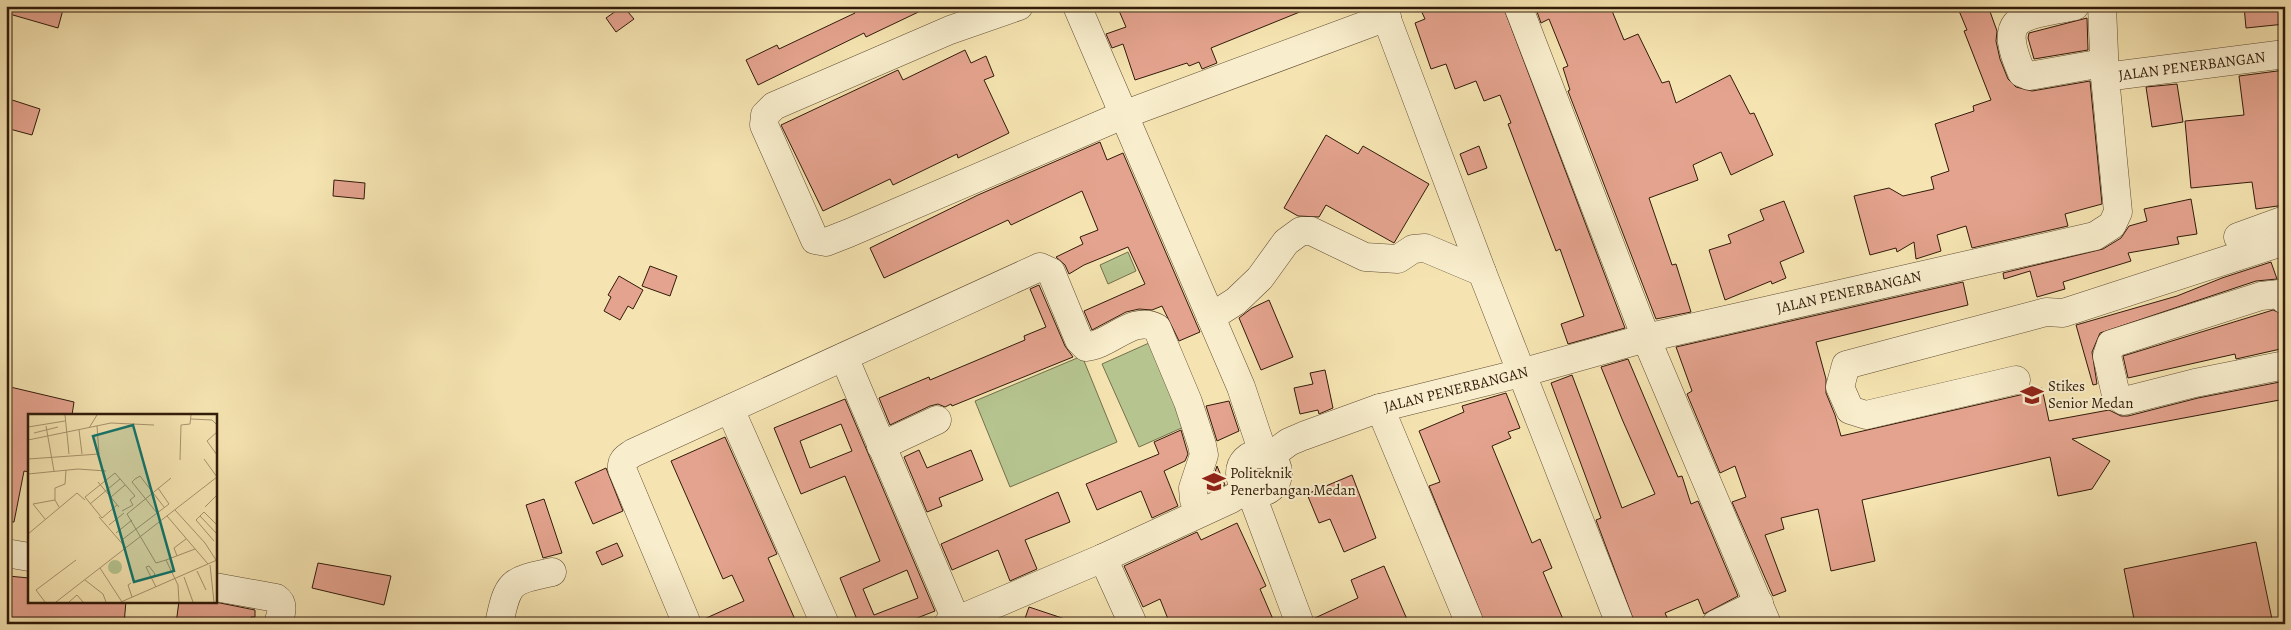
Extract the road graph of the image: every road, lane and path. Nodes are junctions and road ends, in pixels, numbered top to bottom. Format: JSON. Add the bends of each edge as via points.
{"nodes":[{"id":1,"x":1019,"y":6,"type":"edge"},
{"id":2,"x":1077,"y":6,"type":"edge"},
{"id":3,"x":1518,"y":6,"type":"edge"},
{"id":4,"x":2075,"y":6,"type":"edge"},
{"id":5,"x":2102,"y":6,"type":"edge"},
{"id":6,"x":1385,"y":11,"type":"edge"},
{"id":7,"x":2285,"y":54,"type":"edge"},
{"id":8,"x":2104,"y":70,"type":"junction"},
{"id":9,"x":1123,"y":115,"type":"junction"},
{"id":10,"x":2285,"y":220,"type":"edge"},
{"id":11,"x":2285,"y":241,"type":"edge"},
{"id":12,"x":1482,"y":272,"type":"junction"},
{"id":13,"x":2285,"y":300,"type":"edge"},
{"id":14,"x":2046,"y":312,"type":"junction"},
{"id":15,"x":1210,"y":317,"type":"junction"},
{"id":16,"x":1646,"y":338,"type":"junction"},
{"id":17,"x":844,"y":357,"type":"junction"},
{"id":18,"x":2285,"y":365,"type":"edge"},
{"id":19,"x":1521,"y":373,"type":"junction"},
{"id":20,"x":2016,"y":380,"type":"dead end"},
{"id":21,"x":730,"y":408,"type":"junction"},
{"id":22,"x":1380,"y":408,"type":"junction"},
{"id":23,"x":937,"y":420,"type":"dead end"},
{"id":24,"x":881,"y":446,"type":"junction"},
{"id":25,"x":1266,"y":454,"type":"junction"},
{"id":26,"x":1248,"y":490,"type":"junction"},
{"id":27,"x":1199,"y":512,"type":"junction"},
{"id":28,"x":6,"y":553,"type":"edge"},
{"id":29,"x":28,"y":557,"type":"edge"},
{"id":30,"x":1103,"y":558,"type":"junction"},
{"id":31,"x":552,"y":572,"type":"dead end"},
{"id":32,"x":216,"y":587,"type":"edge"},
{"id":33,"x":277,"y":611,"type":"edge"},
{"id":34,"x":1763,"y":613,"type":"edge"},
{"id":35,"x":952,"y":622,"type":"edge"},
{"id":36,"x":498,"y":624,"type":"edge"},
{"id":37,"x":687,"y":624,"type":"edge"},
{"id":38,"x":825,"y":624,"type":"edge"},
{"id":39,"x":1133,"y":624,"type":"edge"},
{"id":40,"x":1300,"y":624,"type":"edge"},
{"id":41,"x":1470,"y":624,"type":"edge"},
{"id":42,"x":1620,"y":624,"type":"edge"},
{"id":43,"x":1716,"y":624,"type":"edge"}],
"edges":[{"from":1,"to":9,"type":"street","via":[[950,30],[774,106],[765,115],[764,125],[816,240],[826,242],[849,233]]},
{"from":2,"to":9,"type":"street"},
{"from":3,"to":16,"type":"street"},
{"from":4,"to":8,"type":"street","via":[[2024,18],[2015,25],[2010,36],[2022,74]]},
{"from":5,"to":8,"type":"street"},
{"from":6,"to":9,"type":"street"},
{"from":6,"to":12,"type":"street"},
{"from":7,"to":8,"type":"street","name":"JALAN PENERBANGAN"},
{"from":8,"to":16,"type":"street","name":"JALAN PENERBANGAN","via":[[2118,212],[2112,226],[2103,232],[2083,240]]},
{"from":9,"to":15,"type":"street"},
{"from":10,"to":14,"type":"street","via":[[2061,297],[2052,301]]},
{"from":11,"to":14,"type":"street","via":[[2063,313]]},
{"from":12,"to":15,"type":"street","via":[[1425,248],[1413,249],[1398,259],[1375,260],[1311,232],[1300,231],[1286,242],[1260,278],[1236,301]]},
{"from":12,"to":19,"type":"street"},
{"from":13,"to":18,"type":"street","via":[[2279,294],[2261,296],[2111,344],[2107,356],[2116,395],[2124,401]]},
{"from":14,"to":20,"type":"street","via":[[1846,365],[1840,387],[1850,410],[1866,415]]},
{"from":15,"to":25,"type":"street"},
{"from":16,"to":19,"type":"street","name":"JALAN PENERBANGAN"},
{"from":16,"to":34,"type":"street"},
{"from":17,"to":21,"type":"street"},
{"from":17,"to":24,"type":"street"},
{"from":17,"to":27,"type":"street","via":[[1040,267],[1046,268],[1057,284],[1079,340],[1086,347],[1137,325],[1151,324],[1157,328],[1202,444],[1204,455],[1193,488]]},
{"from":19,"to":22,"type":"street","name":"JALAN PENERBANGAN"},
{"from":19,"to":42,"type":"street"},
{"from":21,"to":37,"type":"street","via":[[632,453],[621,463]]},
{"from":21,"to":38,"type":"street"},
{"from":22,"to":25,"type":"street","name":"JALAN PENERBANGAN","via":[[1303,436]]},
{"from":22,"to":41,"type":"street"},
{"from":23,"to":24,"type":"street"},
{"from":24,"to":35,"type":"street"},
{"from":25,"to":26,"type":"street","via":[[1277,465],[1277,480],[1266,491]]},
{"from":26,"to":27,"type":"street"},
{"from":26,"to":40,"type":"street"},
{"from":27,"to":30,"type":"street"},
{"from":28,"to":29,"type":"street"},
{"from":30,"to":35,"type":"street"},
{"from":30,"to":39,"type":"street"},
{"from":31,"to":36,"type":"street","via":[[522,579],[512,585],[506,594]]},
{"from":32,"to":33,"type":"street"},
{"from":34,"to":43,"type":"street"}]}
